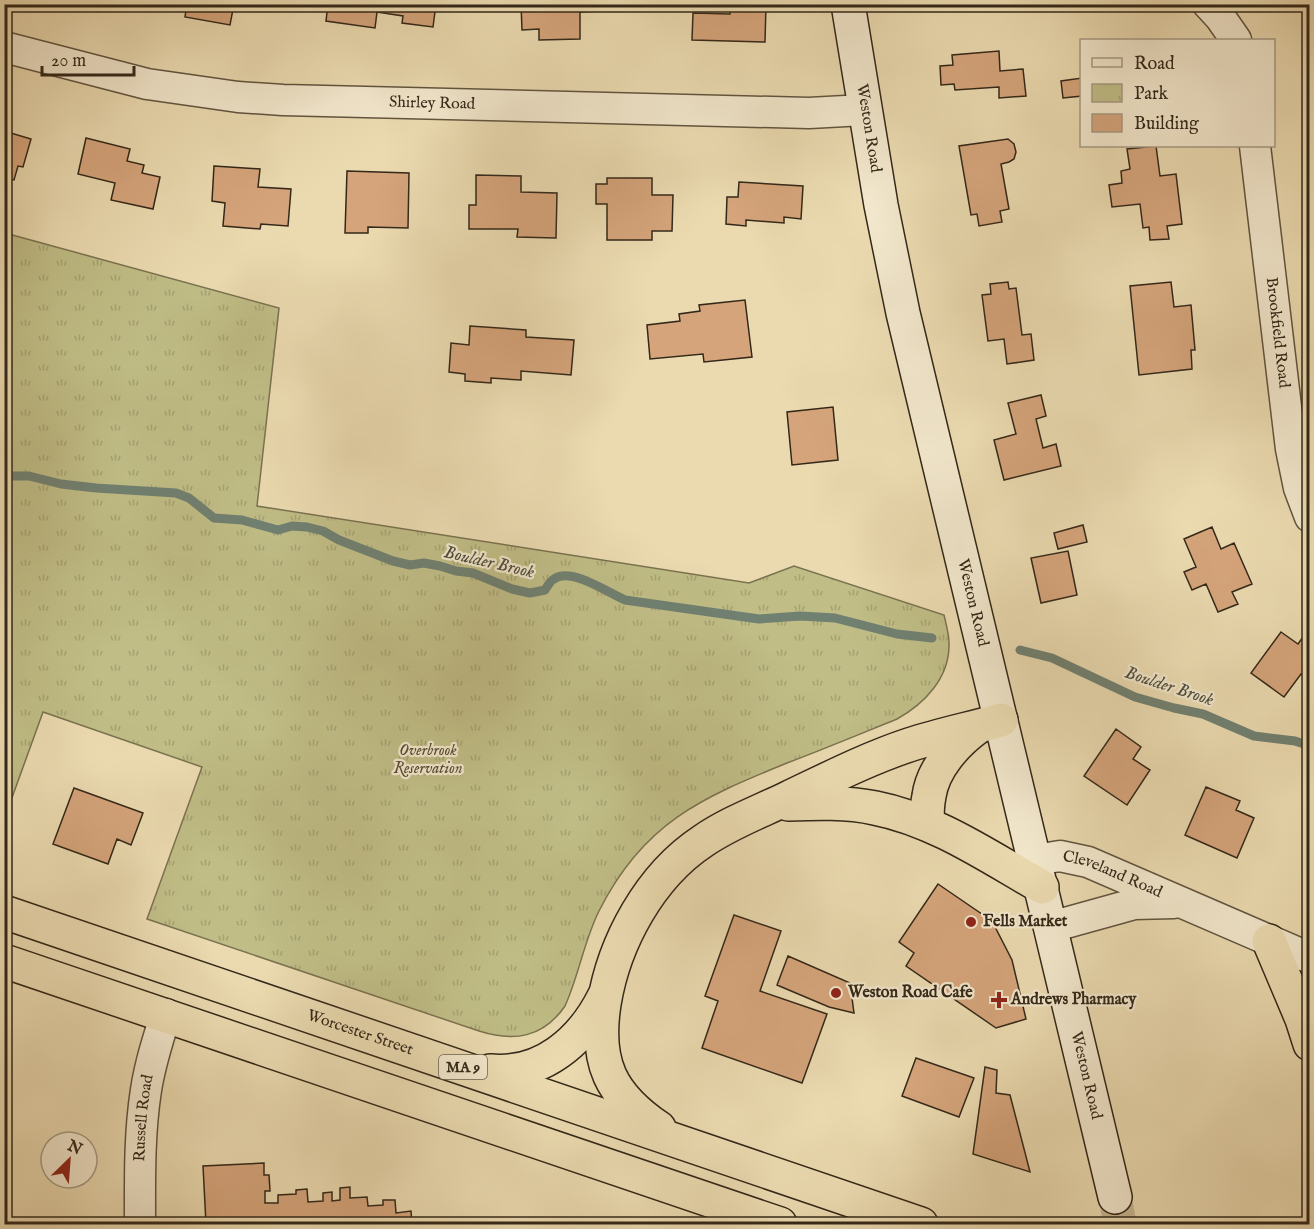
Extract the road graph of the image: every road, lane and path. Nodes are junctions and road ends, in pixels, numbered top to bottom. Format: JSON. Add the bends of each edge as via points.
{"nodes":[{"id":1,"x":848,"y":4,"type":"edge"},
{"id":2,"x":1208,"y":4,"type":"edge"},
{"id":3,"x":1239,"y":4,"type":"edge"},
{"id":4,"x":1235,"y":39,"type":"edge"},
{"id":5,"x":1242,"y":39,"type":"edge"},
{"id":6,"x":4,"y":47,"type":"edge"},
{"id":7,"x":864,"y":110,"type":"junction"},
{"id":8,"x":1255,"y":147,"type":"edge"},
{"id":9,"x":1310,"y":517,"type":"edge"},
{"id":10,"x":990,"y":723,"type":"junction"},
{"id":11,"x":771,"y":806,"type":"junction"},
{"id":12,"x":927,"y":824,"type":"junction"},
{"id":13,"x":1038,"y":874,"type":"junction"},
{"id":14,"x":1188,"y":906,"type":"junction"},
{"id":15,"x":4,"y":912,"type":"edge"},
{"id":16,"x":1051,"y":927,"type":"junction"},
{"id":17,"x":1269,"y":941,"type":"junction"},
{"id":18,"x":1310,"y":958,"type":"edge"},
{"id":19,"x":4,"y":961,"type":"edge"},
{"id":20,"x":606,"y":992,"type":"junction"},
{"id":21,"x":166,"y":1014,"type":"junction"},
{"id":22,"x":1310,"y":1044,"type":"edge"},
{"id":23,"x":464,"y":1067,"type":"junction"},
{"id":24,"x":689,"y":1145,"type":"junction"},
{"id":25,"x":1115,"y":1197,"type":"tunnel mouth"},
{"id":26,"x":720,"y":1204,"type":"junction"},
{"id":27,"x":140,"y":1224,"type":"edge"},
{"id":28,"x":750,"y":1224,"type":"edge"},
{"id":29,"x":780,"y":1224,"type":"edge"},
{"id":30,"x":921,"y":1224,"type":"edge"}],
"edges":[{"from":1,"to":7,"type":"main road","name":"Weston Road"},
{"from":2,"to":4,"type":"street"},
{"from":3,"to":5,"type":"street"},
{"from":6,"to":7,"type":"street","name":"Shirley Road","via":[[147,84],[238,97],[809,113]]},
{"from":7,"to":10,"type":"main road","name":"Weston Road"},
{"from":8,"to":9,"type":"street","name":"Brookfield Road","via":[[1291,449]]},
{"from":10,"to":11,"type":"highway","via":[[893,751]]},
{"from":10,"to":12,"type":"highway","via":[[964,739],[934,778]]},
{"from":10,"to":13,"type":"main road","name":"Weston Road"},
{"from":11,"to":12,"type":"highway","via":[[846,804],[886,810]]},
{"from":11,"to":20,"type":"highway","via":[[706,838],[660,879],[631,926]]},
{"from":12,"to":13,"type":"highway"},
{"from":13,"to":14,"type":"street","name":"Cleveland Road","via":[[1060,856],[1088,862]]},
{"from":13,"to":16,"type":"main road","name":"Weston Road"},
{"from":14,"to":16,"type":"street","name":"Cleveland Road","via":[[1142,903]]},
{"from":14,"to":17,"type":"street","name":"Cleveland Road"},
{"from":15,"to":23,"type":"highway","name":"Worcester Street","number":"MA 9"},
{"from":16,"to":25,"type":"main road","name":"Weston Road"},
{"from":17,"to":18,"type":"street","name":"Cleveland Road"},
{"from":17,"to":22,"type":"highway"},
{"from":19,"to":21,"type":"highway"},
{"from":20,"to":23,"type":"highway","via":[[581,1032],[539,1065],[507,1072]]},
{"from":20,"to":24,"type":"highway","via":[[602,1052],[612,1081],[643,1116]]},
{"from":21,"to":26,"type":"highway"},
{"from":21,"to":27,"type":"street","name":"Russell Road","via":[[146,1089],[140,1151]]},
{"from":23,"to":24,"type":"highway","name":"Worcester Street","number":"MA 9"},
{"from":24,"to":30,"type":"highway","name":"Worcester Street","number":"MA 9"},
{"from":26,"to":28,"type":"highway"},
{"from":26,"to":29,"type":"highway"}]}
